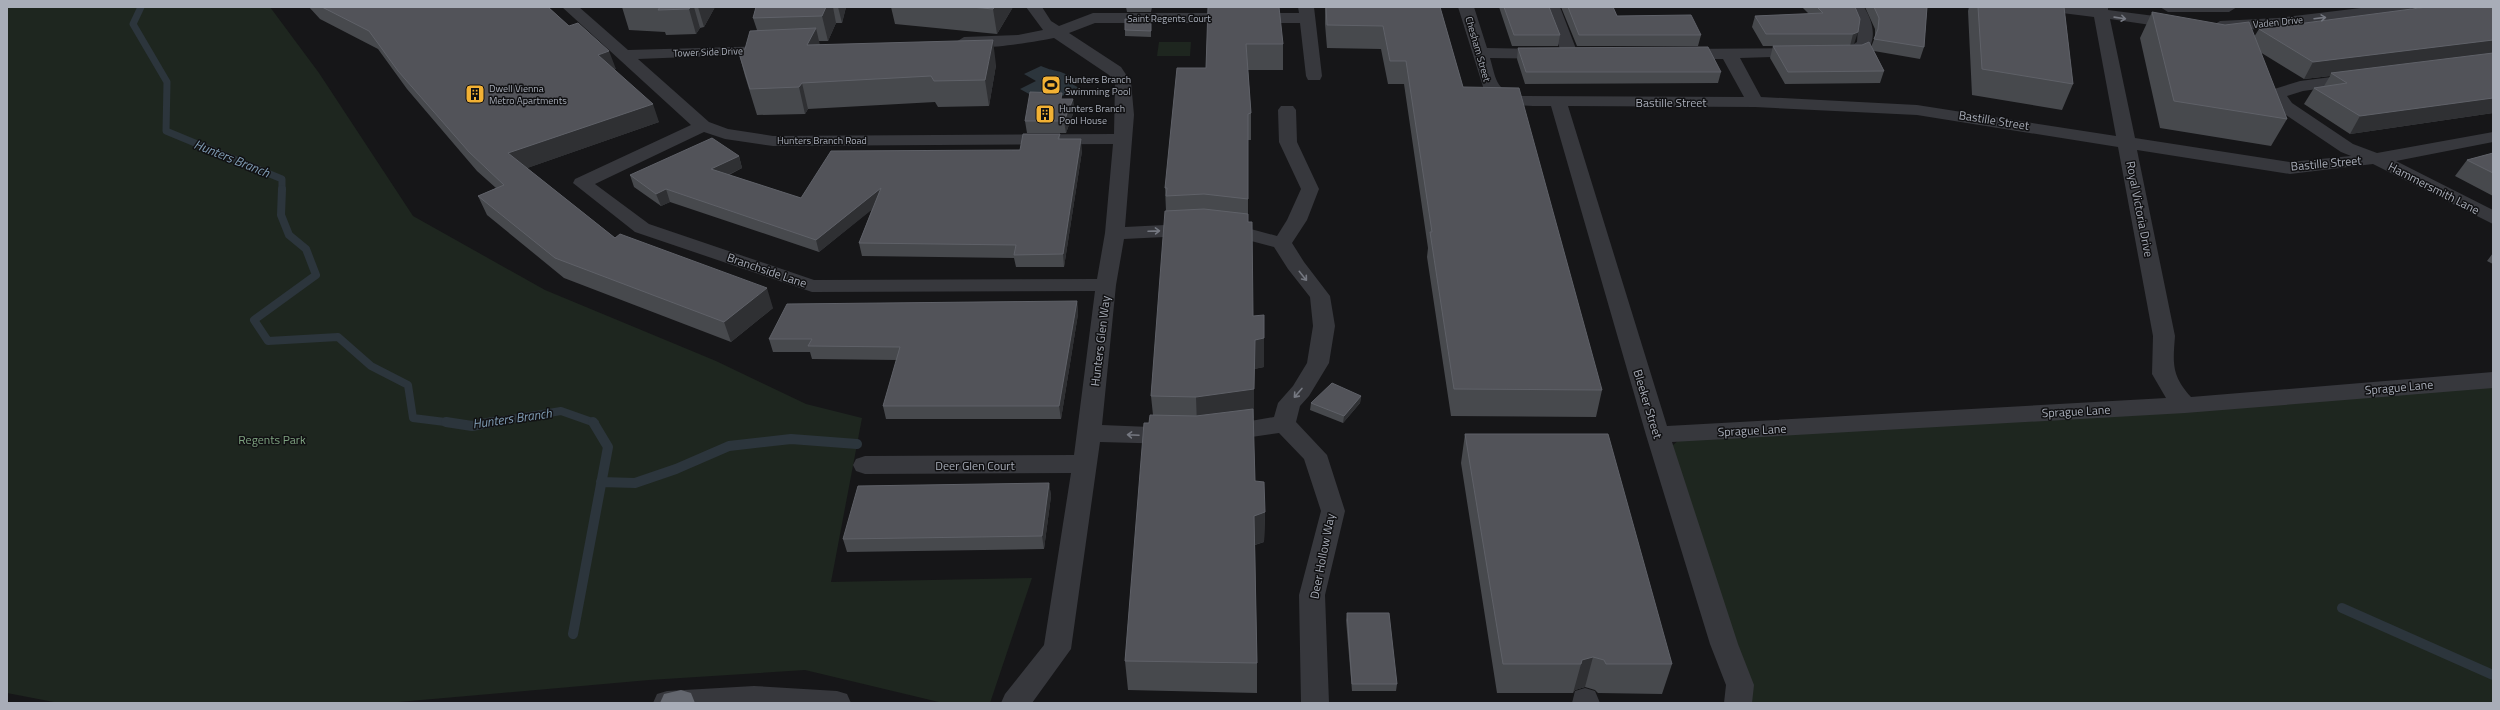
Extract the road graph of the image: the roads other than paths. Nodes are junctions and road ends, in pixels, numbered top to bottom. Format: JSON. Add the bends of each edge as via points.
{"nodes":[{"id":1,"x":570,"y":7,"type":"edge"},
{"id":2,"x":1034,"y":7,"type":"edge"},
{"id":3,"x":1466,"y":7,"type":"edge"},
{"id":4,"x":1552,"y":7,"type":"edge"},
{"id":5,"x":1856,"y":7,"type":"edge"},
{"id":6,"x":2054,"y":7,"type":"edge"},
{"id":7,"x":2168,"y":7,"type":"edge"},
{"id":8,"x":2229,"y":7,"type":"edge"},
{"id":9,"x":2406,"y":7,"type":"edge"},
{"id":10,"x":2100,"y":11,"type":"edge"},
{"id":11,"x":1307,"y":13,"type":"edge"},
{"id":12,"x":2192,"y":25,"type":"edge"},
{"id":13,"x":2208,"y":26,"type":"edge"},
{"id":14,"x":1058,"y":32,"type":"junction"},
{"id":15,"x":947,"y":42,"type":"edge"},
{"id":16,"x":781,"y":49,"type":"edge"},
{"id":17,"x":1479,"y":53,"type":"junction"},
{"id":18,"x":1663,"y":54,"type":"edge"},
{"id":19,"x":1729,"y":54,"type":"junction"},
{"id":20,"x":622,"y":55,"type":"junction"},
{"id":21,"x":1314,"y":76,"type":"dead end"},
{"id":22,"x":2369,"y":77,"type":"edge"},
{"id":23,"x":1491,"y":90,"type":"joint"},
{"id":24,"x":1558,"y":102,"type":"junction"},
{"id":25,"x":1755,"y":102,"type":"junction"},
{"id":26,"x":1287,"y":110,"type":"dead end"},
{"id":27,"x":703,"y":126,"type":"junction"},
{"id":28,"x":1122,"y":139,"type":"junction"},
{"id":29,"x":2490,"y":139,"type":"edge"},
{"id":30,"x":2126,"y":141,"type":"junction"},
{"id":31,"x":2375,"y":158,"type":"junction"},
{"id":32,"x":2493,"y":218,"type":"edge"},
{"id":33,"x":1115,"y":233,"type":"junction"},
{"id":34,"x":1282,"y":243,"type":"junction"},
{"id":35,"x":1106,"y":285,"type":"junction"},
{"id":36,"x":2493,"y":380,"type":"edge"},
{"id":37,"x":2185,"y":405,"type":"junction"},
{"id":38,"x":1284,"y":424,"type":"junction"},
{"id":39,"x":1089,"y":433,"type":"junction"},
{"id":40,"x":1658,"y":435,"type":"junction"},
{"id":41,"x":1084,"y":464,"type":"junction"},
{"id":42,"x":865,"y":465,"type":"dead end"},
{"id":43,"x":674,"y":703,"type":"edge"},
{"id":44,"x":837,"y":703,"type":"edge"},
{"id":45,"x":1016,"y":703,"type":"edge"},
{"id":46,"x":1316,"y":703,"type":"edge"},
{"id":47,"x":1738,"y":703,"type":"edge"}],
"edges":[{"from":1,"to":20,"type":"street","name":"Hunters Branch Road"},
{"from":2,"to":14,"type":"street","name":"Hunters Glen Way","via":[[1045,24]]},
{"from":3,"to":17,"type":"street","name":"Chesham Street"},
{"from":4,"to":17,"type":"street","via":[[1578,54]]},
{"from":5,"to":19,"type":"street","via":[[1866,23],[1865,42],[1862,48],[1852,52]]},
{"from":6,"to":10,"type":"street"},
{"from":7,"to":8,"type":"street"},
{"from":13,"to":9,"type":"street","name":"Vaden Drive","one_way":true,"via":[[2278,23]]},
{"from":10,"to":12,"type":"street","one_way":true},
{"from":10,"to":30,"type":"street","name":"Royal Victoria Drive"},
{"from":11,"to":14,"type":"street","name":"Saint Regents Court","via":[[1093,18]]},
{"from":11,"to":21,"type":"street"},
{"from":14,"to":15,"type":"street","via":[[1018,40]]},
{"from":14,"to":28,"type":"street","name":"Hunters Glen Way","via":[[1115,71],[1123,82],[1125,115]]},
{"from":16,"to":20,"type":"street","name":"Tower Side Drive"},
{"from":17,"to":23,"type":"street","name":"Chesham Street"},
{"from":18,"to":19,"type":"street"},
{"from":19,"to":25,"type":"street"},
{"from":20,"to":27,"type":"street","name":"Hunters Branch Road"},
{"from":22,"to":31,"type":"street","name":"Hammersmith Lane","via":[[2300,86],[2277,94],[2286,106],[2347,148]]},
{"from":23,"to":24,"type":"street","name":"Bastille Street","via":[[1502,97],[1518,101]]},
{"from":24,"to":25,"type":"street","name":"Bastille Street"},
{"from":24,"to":40,"type":"street","name":"Bleeker Street"},
{"from":25,"to":30,"type":"street","name":"Bastille Street","via":[[1946,113]]},
{"from":26,"to":34,"type":"street","via":[[1288,142],[1310,189],[1297,220]]},
{"from":27,"to":28,"type":"street","name":"Hunters Branch Road","via":[[725,134],[773,141]]},
{"from":27,"to":35,"type":"street","name":"Branchside Lane","via":[[582,183],[642,228],[812,286]]},
{"from":28,"to":33,"type":"street","name":"Hunters Glen Way"},
{"from":29,"to":31,"type":"street","name":"Bastille Street"},
{"from":30,"to":31,"type":"street","name":"Bastille Street","via":[[2290,168]]},
{"from":30,"to":37,"type":"street","name":"Royal Victoria Drive","via":[[2164,336],[2161,369],[2170,389]]},
{"from":31,"to":32,"type":"street","name":"Hammersmith Lane"},
{"from":33,"to":34,"type":"street","one_way":true,"via":[[1205,229],[1236,231]]},
{"from":33,"to":35,"type":"street","name":"Hunters Glen Way"},
{"from":34,"to":38,"type":"street","one_way":true,"via":[[1295,265],[1320,296],[1324,326],[1318,363],[1301,391],[1289,403]]},
{"from":35,"to":39,"type":"street","name":"Hunters Glen Way"},
{"from":36,"to":37,"type":"street","name":"Sprague Lane"},
{"from":37,"to":40,"type":"street","name":"Sprague Lane"},
{"from":38,"to":39,"type":"street","one_way":true,"via":[[1201,436]]},
{"from":38,"to":46,"type":"street","name":"Deer Hollow Way","via":[[1315,455],[1333,511],[1312,595]]},
{"from":39,"to":41,"type":"street","name":"Hunters Glen Way"},
{"from":40,"to":47,"type":"street","name":"Bleeker Street","via":[[1724,644],[1740,685]]},
{"from":41,"to":42,"type":"street","name":"Deer Glen Court"},
{"from":41,"to":45,"type":"street","name":"Hunters Glen Way","via":[[1058,649]]},
{"from":43,"to":44,"type":"street","via":[[754,698]]}]}
